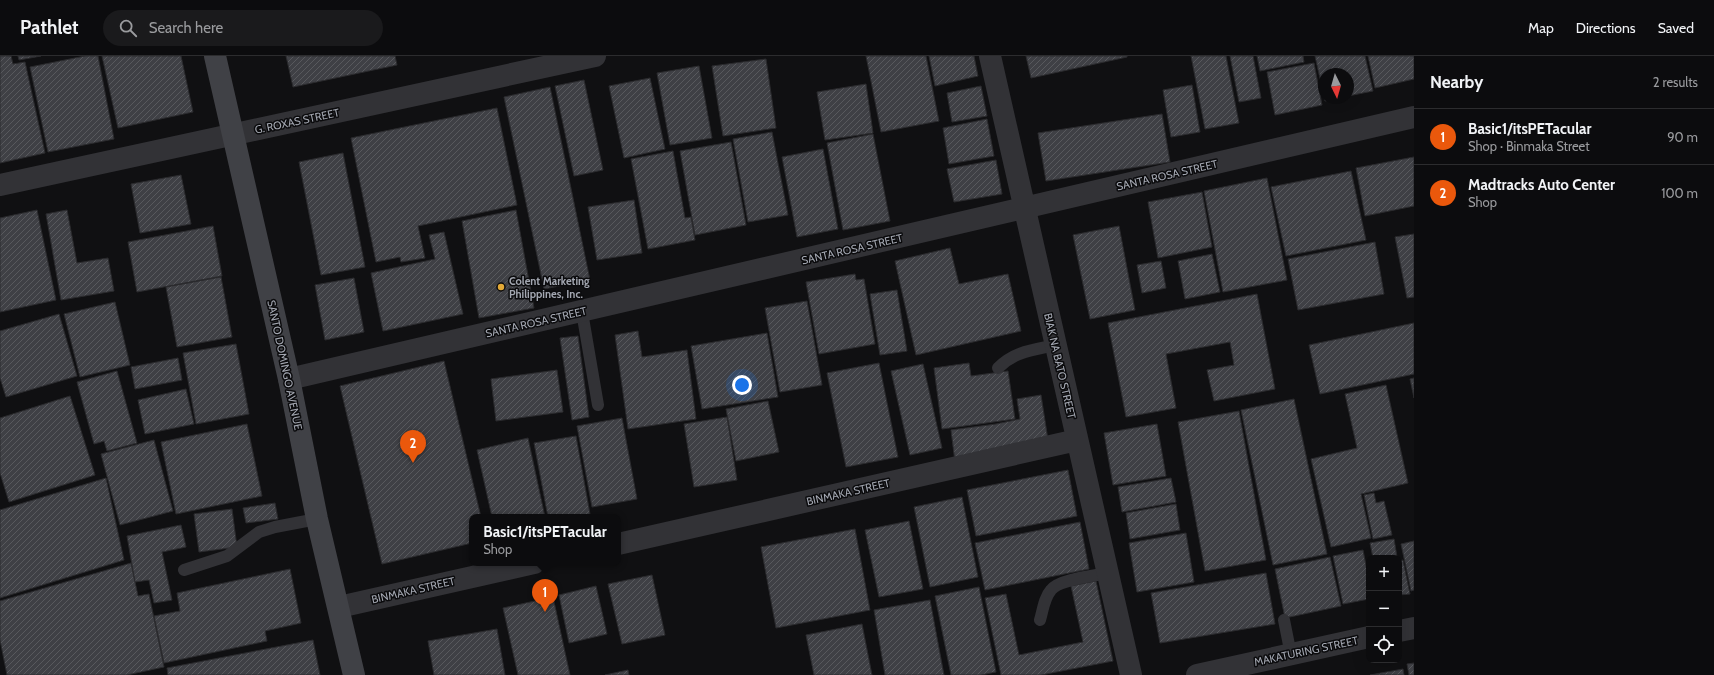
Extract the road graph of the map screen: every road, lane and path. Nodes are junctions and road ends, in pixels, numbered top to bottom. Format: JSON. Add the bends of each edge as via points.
{"nodes":[{"id":1,"x":215,"y":56,"type":"edge"},
{"id":2,"x":594,"y":56,"type":"edge"},
{"id":3,"x":990,"y":56,"type":"edge"},
{"id":4,"x":1414,"y":117,"type":"edge"},
{"id":5,"x":233,"y":135,"type":"junction"},
{"id":6,"x":0,"y":185,"type":"edge"},
{"id":7,"x":1025,"y":208,"type":"junction"},
{"id":8,"x":582,"y":312,"type":"junction"},
{"id":9,"x":1056,"y":345,"type":"junction"},
{"id":10,"x":998,"y":368,"type":"dead end"},
{"id":11,"x":289,"y":379,"type":"junction"},
{"id":12,"x":598,"y":405,"type":"dead end"},
{"id":13,"x":1077,"y":440,"type":"junction"},
{"id":14,"x":317,"y":519,"type":"junction"},
{"id":15,"x":621,"y":543,"type":"edge"},
{"id":16,"x":521,"y":566,"type":"edge"},
{"id":17,"x":184,"y":570,"type":"dead end"},
{"id":18,"x":1108,"y":573,"type":"junction"},
{"id":19,"x":339,"y":607,"type":"junction"},
{"id":20,"x":1040,"y":620,"type":"dead end"},
{"id":21,"x":1284,"y":620,"type":"dead end"},
{"id":22,"x":1414,"y":628,"type":"edge"},
{"id":23,"x":1402,"y":630,"type":"edge"},
{"id":24,"x":1366,"y":639,"type":"edge"},
{"id":25,"x":1291,"y":654,"type":"junction"},
{"id":26,"x":1224,"y":672,"type":"edge"},
{"id":27,"x":354,"y":675,"type":"edge"},
{"id":28,"x":1131,"y":675,"type":"edge"},
{"id":29,"x":1197,"y":675,"type":"edge"}],
"edges":[{"from":1,"to":5,"type":"main road","name":"SANTO DOMINGO AVENUE"},
{"from":2,"to":5,"type":"street","name":"G. ROXAS STREET"},
{"from":3,"to":7,"type":"street","name":"BIAK NA BATO STREET"},
{"from":4,"to":7,"type":"street","name":"SANTA ROSA STREET"},
{"from":5,"to":6,"type":"street","name":"G. ROXAS STREET"},
{"from":5,"to":11,"type":"main road","name":"SANTO DOMINGO AVENUE"},
{"from":7,"to":8,"type":"street","name":"SANTA ROSA STREET"},
{"from":7,"to":9,"type":"street","name":"BIAK NA BATO STREET"},
{"from":8,"to":11,"type":"street","name":"SANTA ROSA STREET"},
{"from":8,"to":12,"type":"lane"},
{"from":9,"to":10,"type":"lane","via":[[1012,356]]},
{"from":9,"to":13,"type":"street","name":"BIAK NA BATO STREET"},
{"from":11,"to":14,"type":"main road","name":"SANTO DOMINGO AVENUE"},
{"from":13,"to":15,"type":"street","name":"BINMAKA STREET"},
{"from":13,"to":18,"type":"street","name":"BIAK NA BATO STREET"},
{"from":14,"to":17,"type":"lane","via":[[259,532],[227,556]]},
{"from":14,"to":19,"type":"main road","name":"SANTO DOMINGO AVENUE"},
{"from":16,"to":19,"type":"street","name":"BINMAKA STREET"},
{"from":18,"to":20,"type":"lane","via":[[1068,581],[1052,588]]},
{"from":18,"to":28,"type":"street","name":"BIAK NA BATO STREET"},
{"from":19,"to":27,"type":"main road","name":"SANTO DOMINGO AVENUE"},
{"from":21,"to":25,"type":"lane"},
{"from":22,"to":23,"type":"street"},
{"from":24,"to":25,"type":"street","name":"MAKATURING STREET"},
{"from":25,"to":26,"type":"street","name":"MAKATURING STREET"},
{"from":26,"to":29,"type":"street","name":"MAKATURING STREET"}]}
